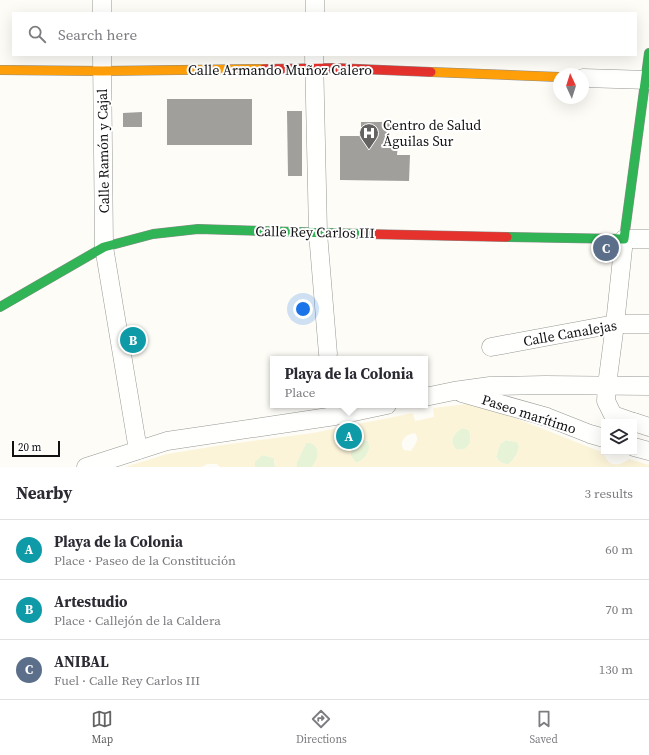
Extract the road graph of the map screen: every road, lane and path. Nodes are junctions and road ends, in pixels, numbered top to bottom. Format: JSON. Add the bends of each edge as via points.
{"nodes":[{"id":1,"x":102,"y":0,"type":"edge"},
{"id":2,"x":315,"y":0,"type":"edge"},
{"id":3,"x":102,"y":12,"type":"edge"},
{"id":4,"x":315,"y":12,"type":"edge"},
{"id":5,"x":649,"y":53,"type":"edge"},
{"id":6,"x":314,"y":61,"type":"edge"},
{"id":7,"x":102,"y":63,"type":"edge"},
{"id":8,"x":0,"y":70,"type":"edge"},
{"id":9,"x":553,"y":77,"type":"edge"},
{"id":10,"x":589,"y":78,"type":"edge"},
{"id":11,"x":647,"y":80,"type":"edge"},
{"id":12,"x":318,"y":233,"type":"junction"},
{"id":13,"x":624,"y":239,"type":"junction"},
{"id":14,"x":649,"y":239,"type":"edge"},
{"id":15,"x":104,"y":247,"type":"junction"},
{"id":16,"x":0,"y":308,"type":"edge"},
{"id":17,"x":616,"y":324,"type":"junction"},
{"id":18,"x":649,"y":324,"type":"edge"},
{"id":19,"x":491,"y":347,"type":"dead end"},
{"id":20,"x":328,"y":354,"type":"dead end"},
{"id":21,"x":649,"y":386,"type":"edge"},
{"id":22,"x":454,"y":390,"type":"junction"},
{"id":23,"x":606,"y":393,"type":"junction"},
{"id":24,"x":428,"y":396,"type":"edge"},
{"id":25,"x":360,"y":408,"type":"edge"},
{"id":26,"x":334,"y":411,"type":"edge"},
{"id":27,"x":625,"y":419,"type":"edge"},
{"id":28,"x":637,"y":423,"type":"edge"},
{"id":29,"x":649,"y":427,"type":"edge"},
{"id":30,"x":601,"y":437,"type":"edge"},
{"id":31,"x":637,"y":448,"type":"edge"},
{"id":32,"x":138,"y":450,"type":"junction"},
{"id":33,"x":649,"y":452,"type":"edge"},
{"id":34,"x":86,"y":467,"type":"edge"}],
"edges":[{"from":1,"to":3,"type":"street"},
{"from":2,"to":4,"type":"street"},
{"from":5,"to":11,"type":"main road"},
{"from":6,"to":7,"type":"main road","name":"Calle Armando Muñoz Calero"},
{"from":6,"to":9,"type":"main road","name":"Calle Armando Muñoz Calero"},
{"from":6,"to":12,"type":"street"},
{"from":7,"to":8,"type":"main road","name":"Calle Armando Muñoz Calero"},
{"from":7,"to":15,"type":"street","name":"Calle Ramón y Cajal"},
{"from":10,"to":11,"type":"street"},
{"from":11,"to":13,"type":"main road"},
{"from":12,"to":13,"type":"main road","name":"Calle Rey Carlos III"},
{"from":12,"to":15,"type":"main road","name":"Calle Rey Carlos III","via":[[198,229],[153,234]]},
{"from":12,"to":20,"type":"street"},
{"from":13,"to":14,"type":"street","name":"Calle Rey Carlos III"},
{"from":13,"to":17,"type":"street"},
{"from":15,"to":16,"type":"main road","name":"Calle Rey Carlos III"},
{"from":15,"to":32,"type":"street","name":"Calle Ramón y Cajal"},
{"from":17,"to":18,"type":"street","name":"Calle Canalejas"},
{"from":17,"to":19,"type":"street","name":"Calle Canalejas"},
{"from":17,"to":23,"type":"street"},
{"from":21,"to":23,"type":"street"},
{"from":22,"to":23,"type":"street","via":[[518,385]]},
{"from":22,"to":24,"type":"street"},
{"from":22,"to":30,"type":"street","name":"Paseo marítimo","via":[[547,417]]},
{"from":23,"to":27,"type":"street","via":[[613,415]]},
{"from":25,"to":26,"type":"street"},
{"from":26,"to":32,"type":"street","via":[[167,441]]},
{"from":28,"to":29,"type":"street"},
{"from":31,"to":33,"type":"street"},
{"from":32,"to":34,"type":"street"}]}
